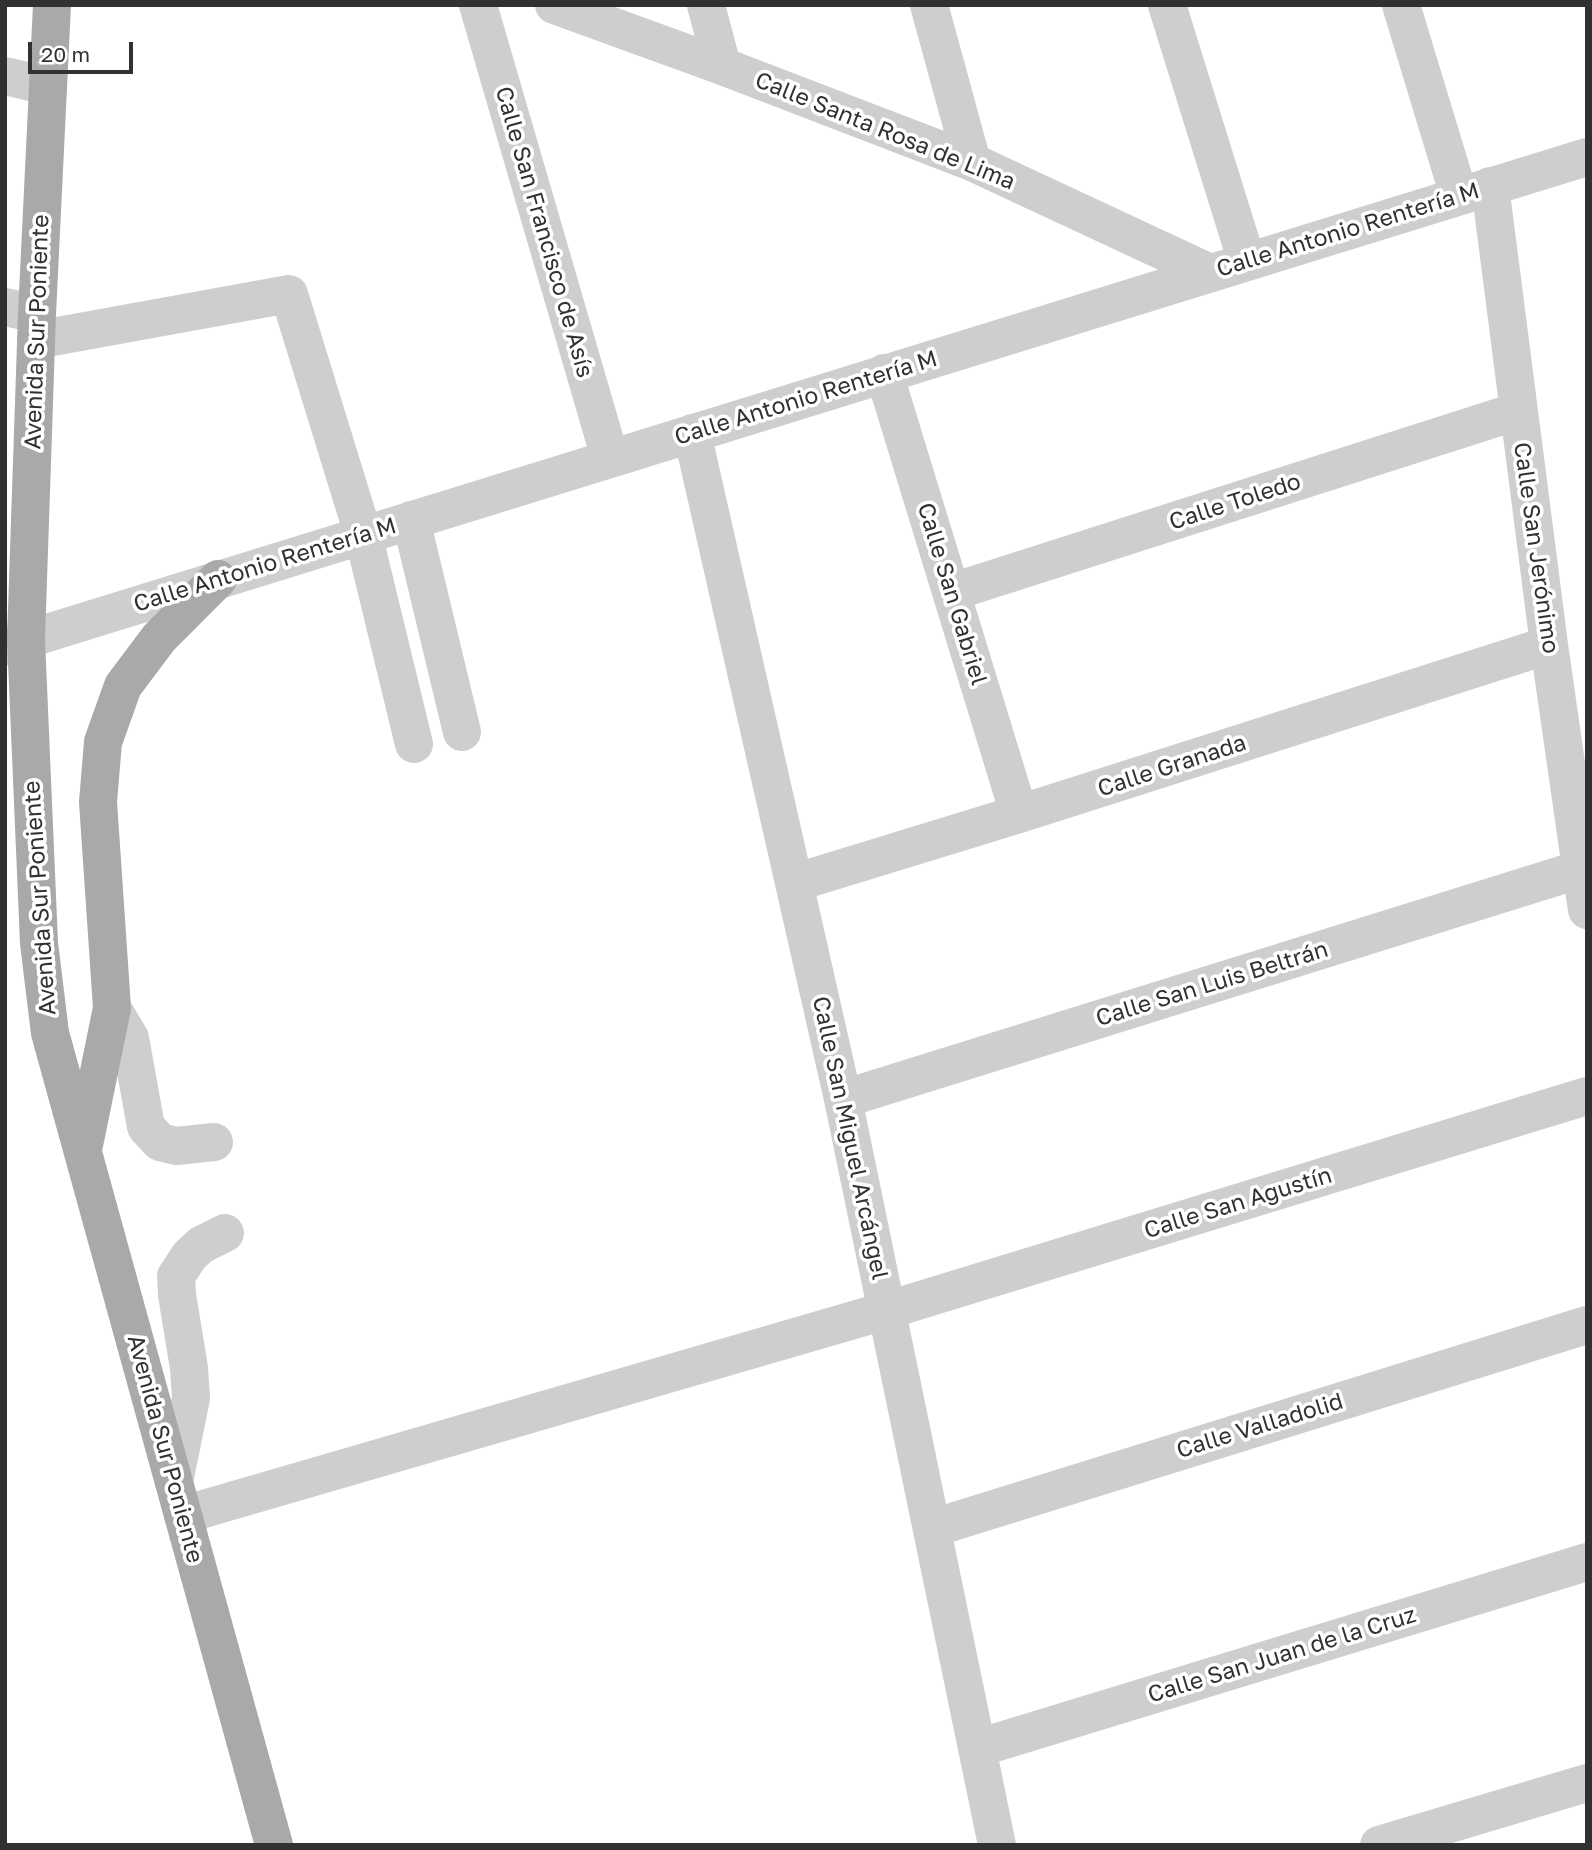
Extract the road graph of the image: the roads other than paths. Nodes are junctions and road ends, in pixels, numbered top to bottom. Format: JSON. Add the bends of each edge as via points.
{"nodes":[{"id":1,"x":52,"y":5,"type":"edge"},
{"id":2,"x":478,"y":5,"type":"edge"},
{"id":3,"x":554,"y":5,"type":"edge"},
{"id":4,"x":706,"y":5,"type":"edge"},
{"id":5,"x":929,"y":5,"type":"edge"},
{"id":6,"x":1167,"y":5,"type":"edge"},
{"id":7,"x":1401,"y":5,"type":"edge"},
{"id":8,"x":722,"y":66,"type":"junction"},
{"id":9,"x":5,"y":76,"type":"edge"},
{"id":10,"x":48,"y":86,"type":"junction"},
{"id":11,"x":1587,"y":157,"type":"edge"},
{"id":12,"x":972,"y":162,"type":"junction"},
{"id":13,"x":1475,"y":191,"type":"junction"},
{"id":14,"x":1247,"y":262,"type":"junction"},
{"id":15,"x":1210,"y":273,"type":"junction"},
{"id":16,"x":26,"y":320,"type":"edge"},
{"id":17,"x":884,"y":373,"type":"junction"},
{"id":18,"x":1518,"y":411,"type":"junction"},
{"id":19,"x":692,"y":433,"type":"junction"},
{"id":20,"x":610,"y":458,"type":"junction"},
{"id":21,"x":411,"y":520,"type":"junction"},
{"id":22,"x":363,"y":534,"type":"junction"},
{"id":23,"x":218,"y":579,"type":"junction"},
{"id":24,"x":952,"y":592,"type":"junction"},
{"id":25,"x":16,"y":642,"type":"edge"},
{"id":26,"x":1549,"y":645,"type":"junction"},
{"id":27,"x":462,"y":732,"type":"dead end"},
{"id":28,"x":414,"y":744,"type":"dead end"},
{"id":29,"x":1019,"y":814,"type":"junction"},
{"id":30,"x":1581,"y":869,"type":"junction"},
{"id":31,"x":794,"y":883,"type":"junction"},
{"id":32,"x":1587,"y":910,"type":"edge"},
{"id":33,"x":112,"y":1008,"type":"junction"},
{"id":34,"x":1587,"y":1096,"type":"edge"},
{"id":35,"x":843,"y":1099,"type":"junction"},
{"id":36,"x":214,"y":1142,"type":"dead end"},
{"id":37,"x":83,"y":1151,"type":"junction"},
{"id":38,"x":225,"y":1233,"type":"dead end"},
{"id":39,"x":888,"y":1310,"type":"junction"},
{"id":40,"x":1587,"y":1325,"type":"edge"},
{"id":41,"x":179,"y":1499,"type":"junction"},
{"id":42,"x":933,"y":1528,"type":"junction"},
{"id":43,"x":1587,"y":1562,"type":"edge"},
{"id":44,"x":978,"y":1748,"type":"junction"},
{"id":45,"x":1587,"y":1783,"type":"edge"},
{"id":46,"x":274,"y":1845,"type":"edge"},
{"id":47,"x":998,"y":1845,"type":"edge"},
{"id":48,"x":1379,"y":1845,"type":"edge"}],
"edges":[{"from":1,"to":10,"type":"main road","name":"Avenida Sur Poniente"},
{"from":2,"to":20,"type":"street","name":"Calle San Francisco de Asís"},
{"from":3,"to":8,"type":"street","name":"Calle Santa Rosa de Lima"},
{"from":4,"to":8,"type":"street"},
{"from":5,"to":12,"type":"street"},
{"from":6,"to":14,"type":"street"},
{"from":7,"to":13,"type":"street","name":"Calle San Jerónimo"},
{"from":8,"to":12,"type":"street","name":"Calle Santa Rosa de Lima"},
{"from":9,"to":10,"type":"street"},
{"from":10,"to":16,"type":"main road","name":"Avenida Sur Poniente"},
{"from":11,"to":13,"type":"street","name":"Calle Antonio Rentería M"},
{"from":12,"to":15,"type":"street","name":"Calle Santa Rosa de Lima"},
{"from":13,"to":14,"type":"street","name":"Calle Antonio Rentería M"},
{"from":13,"to":18,"type":"street","name":"Calle San Jerónimo"},
{"from":14,"to":15,"type":"street","name":"Calle Antonio Rentería M"},
{"from":15,"to":17,"type":"street","name":"Calle Antonio Rentería M"},
{"from":16,"to":22,"type":"street","via":[[289,294]]},
{"from":16,"to":25,"type":"main road","name":"Avenida Sur Poniente"},
{"from":17,"to":19,"type":"street","name":"Calle Antonio Rentería M"},
{"from":17,"to":24,"type":"street","name":"Calle San Gabriel"},
{"from":18,"to":24,"type":"street","name":"Calle Toledo"},
{"from":18,"to":26,"type":"street","name":"Calle San Jerónimo"},
{"from":19,"to":20,"type":"street","name":"Calle Antonio Rentería M"},
{"from":19,"to":31,"type":"street","name":"Calle San Miguel Arcángel"},
{"from":20,"to":21,"type":"street","name":"Calle Antonio Rentería M"},
{"from":21,"to":22,"type":"street","name":"Calle Antonio Rentería M"},
{"from":21,"to":27,"type":"street"},
{"from":22,"to":23,"type":"street","name":"Calle Antonio Rentería M"},
{"from":22,"to":28,"type":"street"},
{"from":23,"to":25,"type":"street","name":"Calle Antonio Rentería M"},
{"from":23,"to":33,"type":"main road","via":[[159,638],[123,686],[103,742],[98,802]]},
{"from":24,"to":29,"type":"street","name":"Calle San Gabriel"},
{"from":25,"to":37,"type":"main road","name":"Avenida Sur Poniente","via":[[50,1033]]},
{"from":26,"to":29,"type":"street","name":"Calle Granada"},
{"from":26,"to":30,"type":"street","name":"Calle San Jerónimo"},
{"from":29,"to":31,"type":"street","name":"Calle Granada"},
{"from":30,"to":32,"type":"street","name":"Calle San Jerónimo"},
{"from":30,"to":35,"type":"street","name":"Calle San Luis Beltrán"},
{"from":31,"to":35,"type":"street","name":"Calle San Miguel Arcángel"},
{"from":33,"to":36,"type":"street","via":[[130,1038],[146,1127],[160,1142],[176,1146]]},
{"from":33,"to":37,"type":"main road"},
{"from":34,"to":39,"type":"street","name":"Calle San Agustín"},
{"from":35,"to":39,"type":"street","name":"Calle San Miguel Arcángel"},
{"from":37,"to":41,"type":"main road","name":"Avenida Sur Poniente"},
{"from":38,"to":41,"type":"street","via":[[201,1245],[176,1276],[191,1398]]},
{"from":39,"to":41,"type":"street","name":"Calle San Agustín"},
{"from":39,"to":42,"type":"street","name":"Calle San Miguel Arcángel"},
{"from":40,"to":42,"type":"street","name":"Calle Valladolid"},
{"from":41,"to":46,"type":"main road","name":"Avenida Sur Poniente"},
{"from":42,"to":44,"type":"street","name":"Calle San Miguel Arcángel"},
{"from":43,"to":44,"type":"street","name":"Calle San Juan de la Cruz"},
{"from":44,"to":47,"type":"street","name":"Calle San Miguel Arcángel"},
{"from":45,"to":48,"type":"street"}]}
